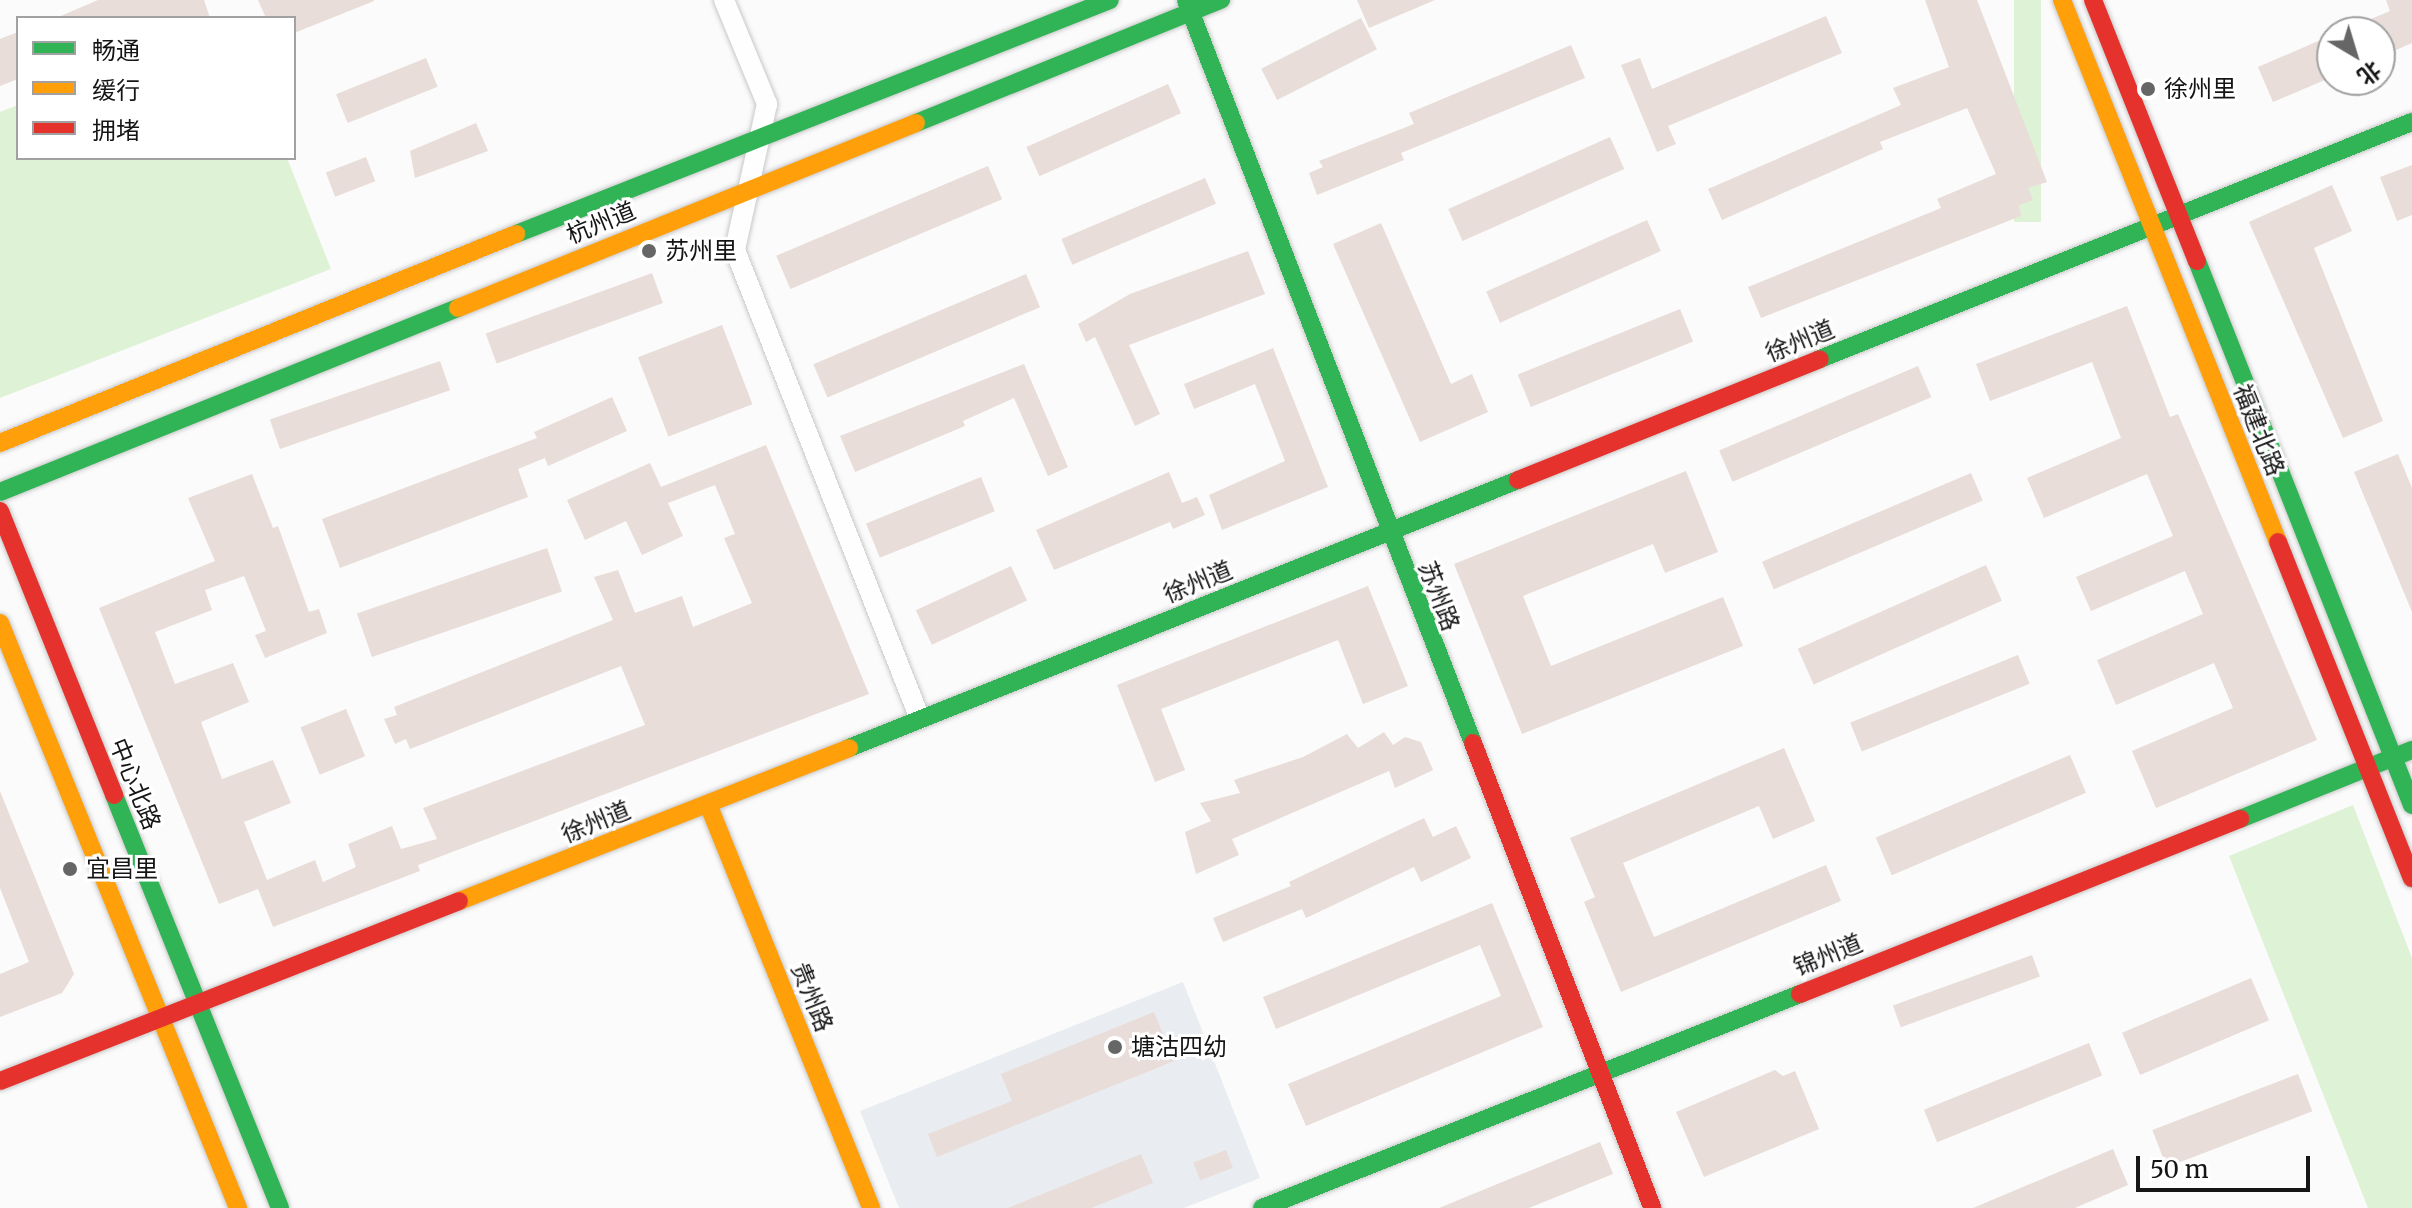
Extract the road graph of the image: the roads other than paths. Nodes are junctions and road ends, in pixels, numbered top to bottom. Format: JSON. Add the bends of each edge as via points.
{"nodes":[{"id":1,"x":724,"y":0,"type":"edge"},
{"id":2,"x":1110,"y":0,"type":"edge"},
{"id":3,"x":1221,"y":0,"type":"edge"},
{"id":4,"x":2062,"y":0,"type":"edge"},
{"id":5,"x":2093,"y":0,"type":"edge"},
{"id":6,"x":1188,"y":6,"type":"edge"},
{"id":7,"x":2412,"y":122,"type":"edge"},
{"id":8,"x":759,"y":136,"type":"junction"},
{"id":9,"x":747,"y":189,"type":"junction"},
{"id":10,"x":2178,"y":216,"type":"junction"},
{"id":11,"x":2152,"y":225,"type":"junction"},
{"id":12,"x":30,"y":431,"type":"junction"},
{"id":13,"x":0,"y":443,"type":"edge"},
{"id":14,"x":0,"y":453,"type":"edge"},
{"id":15,"x":45,"y":474,"type":"junction"},
{"id":16,"x":0,"y":492,"type":"edge"},
{"id":17,"x":0,"y":511,"type":"edge"},
{"id":18,"x":0,"y":526,"type":"edge"},
{"id":19,"x":1388,"y":532,"type":"junction"},
{"id":20,"x":14,"y":546,"type":"junction"},
{"id":21,"x":0,"y":623,"type":"edge"},
{"id":22,"x":920,"y":719,"type":"junction"},
{"id":23,"x":2412,"y":750,"type":"edge"},
{"id":24,"x":2393,"y":758,"type":"junction"},
{"id":25,"x":2367,"y":767,"type":"junction"},
{"id":26,"x":708,"y":804,"type":"junction"},
{"id":27,"x":2412,"y":805,"type":"edge"},
{"id":28,"x":2412,"y":878,"type":"edge"},
{"id":29,"x":198,"y":1005,"type":"junction"},
{"id":30,"x":161,"y":1018,"type":"junction"},
{"id":31,"x":1597,"y":1073,"type":"junction"},
{"id":32,"x":0,"y":1081,"type":"edge"},
{"id":33,"x":238,"y":1208,"type":"edge"},
{"id":34,"x":280,"y":1208,"type":"edge"},
{"id":35,"x":871,"y":1208,"type":"edge"},
{"id":36,"x":1262,"y":1208,"type":"edge"},
{"id":37,"x":1652,"y":1208,"type":"edge"}],
"edges":[{"from":1,"to":8,"type":"street","via":[[767,104]]},
{"from":2,"to":8,"type":"street","name":"杭州道"},
{"from":3,"to":6,"type":"street","name":"杭州道"},
{"from":4,"to":11,"type":"street","name":"福建北路"},
{"from":5,"to":10,"type":"street","name":"福建北路"},
{"from":6,"to":9,"type":"street","name":"杭州道"},
{"from":6,"to":19,"type":"street","name":"苏州路"},
{"from":7,"to":10,"type":"street","name":"徐州道"},
{"from":8,"to":9,"type":"street"},
{"from":8,"to":12,"type":"street","name":"杭州道"},
{"from":9,"to":15,"type":"street","name":"杭州道"},
{"from":9,"to":22,"type":"street","via":[[735,250]]},
{"from":10,"to":11,"type":"street","name":"徐州道"},
{"from":10,"to":24,"type":"street","name":"福建北路"},
{"from":11,"to":19,"type":"street","name":"徐州道"},
{"from":11,"to":25,"type":"street","name":"福建北路"},
{"from":12,"to":13,"type":"street","name":"杭州道"},
{"from":12,"to":14,"type":"street"},
{"from":15,"to":16,"type":"street","name":"杭州道"},
{"from":15,"to":20,"type":"street","via":[[14,508]]},
{"from":17,"to":20,"type":"street","name":"中心北路"},
{"from":18,"to":20,"type":"street"},
{"from":19,"to":22,"type":"street","name":"徐州道"},
{"from":19,"to":31,"type":"street","name":"苏州路"},
{"from":20,"to":29,"type":"street","name":"中心北路"},
{"from":21,"to":30,"type":"street"},
{"from":22,"to":26,"type":"street","name":"徐州道"},
{"from":23,"to":24,"type":"street","name":"锦州道"},
{"from":24,"to":25,"type":"street","name":"锦州道"},
{"from":24,"to":27,"type":"street","name":"福建北路"},
{"from":25,"to":28,"type":"street","name":"福建北路"},
{"from":25,"to":31,"type":"street","name":"锦州道"},
{"from":26,"to":29,"type":"street","name":"徐州道"},
{"from":26,"to":35,"type":"street","name":"贵州路"},
{"from":29,"to":30,"type":"street","name":"徐州道"},
{"from":29,"to":34,"type":"street","name":"中心北路"},
{"from":30,"to":32,"type":"street","name":"徐州道"},
{"from":30,"to":33,"type":"street"},
{"from":31,"to":36,"type":"street","name":"锦州道"},
{"from":31,"to":37,"type":"street","name":"苏州路"}]}
